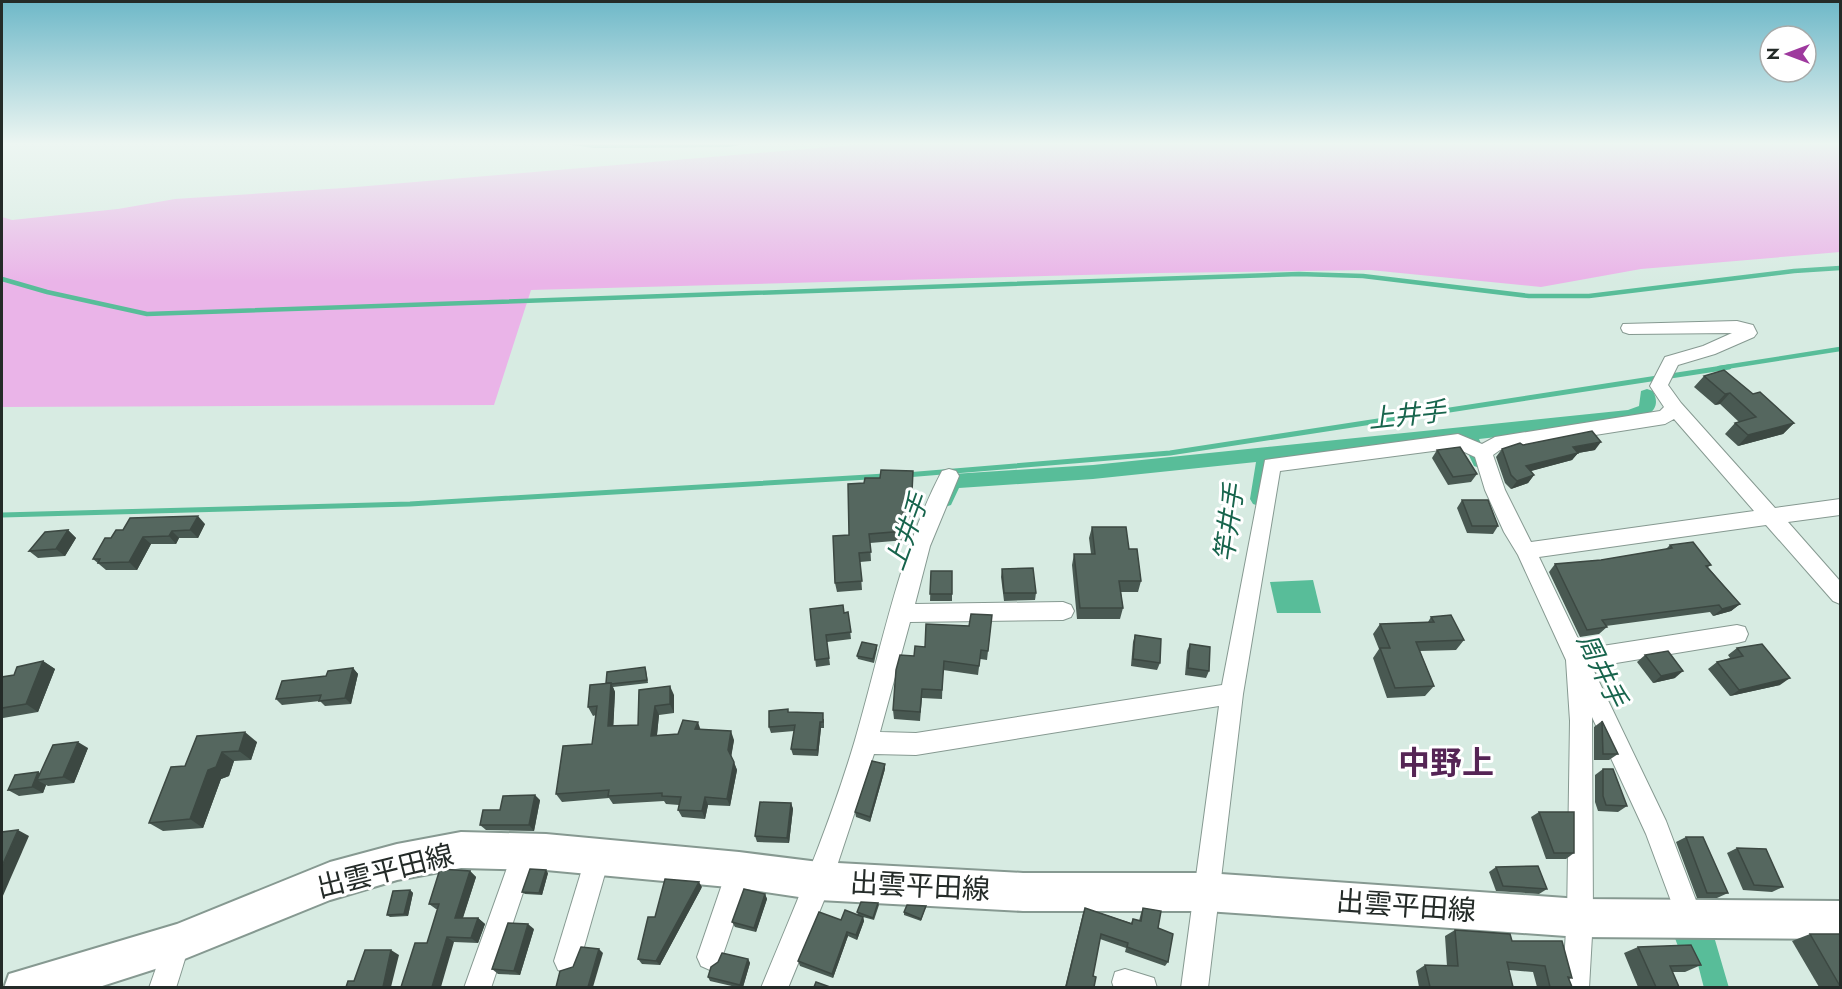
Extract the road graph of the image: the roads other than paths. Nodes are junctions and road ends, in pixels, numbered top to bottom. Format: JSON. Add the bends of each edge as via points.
{"nodes":[{"id":1,"x":1629,"y":328,"type":"dead end"},
{"id":2,"x":1676,"y":408,"type":"junction"},
{"id":3,"x":1483,"y":453,"type":"junction"},
{"id":4,"x":949,"y":476,"type":"dead end"},
{"id":5,"x":1840,"y":507,"type":"edge"},
{"id":6,"x":1772,"y":517,"type":"junction"},
{"id":7,"x":1526,"y":551,"type":"junction"},
{"id":8,"x":1840,"y":595,"type":"edge"},
{"id":9,"x":1063,"y":611,"type":"dead end"},
{"id":10,"x":903,"y":613,"type":"junction"},
{"id":11,"x":1737,"y":634,"type":"dead end"},
{"id":12,"x":1577,"y":660,"type":"junction"},
{"id":13,"x":1232,"y":694,"type":"junction"},
{"id":14,"x":866,"y":743,"type":"junction"},
{"id":15,"x":525,"y":851,"type":"junction"},
{"id":16,"x":598,"y":856,"type":"junction"},
{"id":17,"x":739,"y":870,"type":"junction"},
{"id":18,"x":819,"y":881,"type":"junction"},
{"id":19,"x":1206,"y":892,"type":"junction"},
{"id":20,"x":1580,"y":918,"type":"junction"},
{"id":21,"x":1690,"y":920,"type":"junction"},
{"id":22,"x":1840,"y":920,"type":"edge"},
{"id":23,"x":177,"y":943,"type":"junction"},
{"id":24,"x":710,"y":957,"type":"dead end"},
{"id":25,"x":567,"y":961,"type":"dead end"},
{"id":26,"x":23,"y":987,"type":"edge"},
{"id":27,"x":162,"y":987,"type":"edge"},
{"id":28,"x":477,"y":987,"type":"edge"},
{"id":29,"x":774,"y":987,"type":"edge"},
{"id":30,"x":1194,"y":987,"type":"edge"},
{"id":31,"x":1575,"y":987,"type":"edge"}],
"edges":[{"from":1,"to":2,"type":"street","via":[[1747,329],[1748,333],[1709,350],[1671,361],[1659,386]]},
{"from":2,"to":3,"type":"street","via":[[1665,417],[1495,444]]},
{"from":2,"to":6,"type":"street"},
{"from":3,"to":7,"type":"street","via":[[1514,532]]},
{"from":3,"to":13,"type":"street","via":[[1458,441],[1272,465]]},
{"from":4,"to":10,"type":"street","via":[[920,546]]},
{"from":5,"to":6,"type":"street"},
{"from":6,"to":7,"type":"street"},
{"from":6,"to":8,"type":"street"},
{"from":7,"to":12,"type":"street"},
{"from":9,"to":10,"type":"street"},
{"from":10,"to":14,"type":"street"},
{"from":11,"to":12,"type":"street"},
{"from":12,"to":20,"type":"street","via":[[1581,721]]},
{"from":12,"to":21,"type":"street","via":[[1657,830]]},
{"from":13,"to":14,"type":"street","via":[[916,744]]},
{"from":13,"to":19,"type":"street"},
{"from":14,"to":18,"type":"street"},
{"from":15,"to":16,"type":"main road","name":"出雲平田線"},
{"from":15,"to":23,"type":"main road","name":"出雲平田線","via":[[461,850],[397,862],[330,881]]},
{"from":15,"to":28,"type":"street"},
{"from":16,"to":17,"type":"main road","name":"出雲平田線"},
{"from":16,"to":25,"type":"street"},
{"from":17,"to":18,"type":"main road","name":"出雲平田線"},
{"from":17,"to":24,"type":"street"},
{"from":18,"to":19,"type":"main road","name":"出雲平田線","via":[[1023,892]]},
{"from":18,"to":29,"type":"street"},
{"from":19,"to":20,"type":"main road","name":"出雲平田線"},
{"from":19,"to":30,"type":"street"},
{"from":20,"to":21,"type":"main road","name":"出雲平田線"},
{"from":20,"to":31,"type":"street"},
{"from":21,"to":22,"type":"main road","name":"出雲平田線"},
{"from":23,"to":26,"type":"main road","name":"出雲平田線"},
{"from":23,"to":27,"type":"street"}]}
